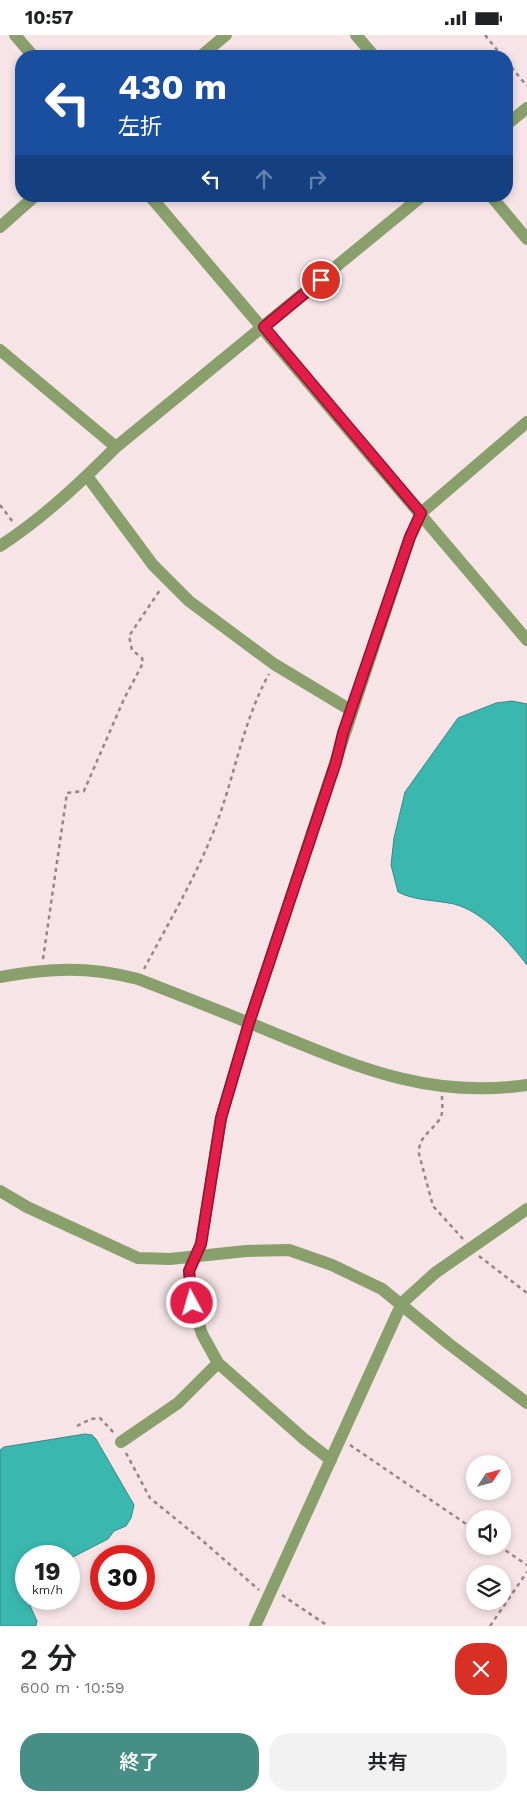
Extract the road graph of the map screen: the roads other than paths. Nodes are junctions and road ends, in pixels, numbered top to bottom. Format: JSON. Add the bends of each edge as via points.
{"nodes":[{"id":1,"x":15,"y":35,"type":"edge"},
{"id":2,"x":226,"y":35,"type":"edge"},
{"id":3,"x":356,"y":35,"type":"edge"},
{"id":4,"x":27,"y":50,"type":"edge"},
{"id":5,"x":208,"y":50,"type":"edge"},
{"id":6,"x":369,"y":50,"type":"edge"},
{"id":7,"x":527,"y":108,"type":"edge"},
{"id":8,"x":513,"y":119,"type":"edge"},
{"id":9,"x":28,"y":202,"type":"edge"},
{"id":10,"x":155,"y":202,"type":"edge"},
{"id":11,"x":415,"y":202,"type":"edge"},
{"id":12,"x":497,"y":202,"type":"edge"},
{"id":13,"x":0,"y":227,"type":"edge"},
{"id":14,"x":527,"y":239,"type":"edge"},
{"id":15,"x":264,"y":327,"type":"junction"},
{"id":16,"x":0,"y":350,"type":"edge"},
{"id":17,"x":527,"y":422,"type":"edge"},
{"id":18,"x":116,"y":447,"type":"junction"},
{"id":19,"x":87,"y":475,"type":"junction"},
{"id":20,"x":421,"y":513,"type":"junction"},
{"id":21,"x":0,"y":546,"type":"edge"},
{"id":22,"x":527,"y":640,"type":"edge"},
{"id":23,"x":352,"y":711,"type":"junction"},
{"id":24,"x":0,"y":977,"type":"edge"},
{"id":25,"x":249,"y":1023,"type":"junction"},
{"id":26,"x":525,"y":1088,"type":"edge"},
{"id":27,"x":0,"y":1191,"type":"edge"},
{"id":28,"x":527,"y":1209,"type":"edge"},
{"id":29,"x":195,"y":1257,"type":"junction"},
{"id":30,"x":402,"y":1303,"type":"junction"},
{"id":31,"x":218,"y":1363,"type":"junction"},
{"id":32,"x":527,"y":1403,"type":"edge"},
{"id":33,"x":121,"y":1442,"type":"road end"},
{"id":34,"x":330,"y":1459,"type":"junction"},
{"id":35,"x":256,"y":1626,"type":"edge"}],
"edges":[{"from":1,"to":4,"type":"street"},
{"from":2,"to":5,"type":"street"},
{"from":3,"to":6,"type":"street"},
{"from":7,"to":8,"type":"street"},
{"from":9,"to":13,"type":"street"},
{"from":10,"to":15,"type":"street"},
{"from":11,"to":15,"type":"street"},
{"from":12,"to":14,"type":"street"},
{"from":15,"to":18,"type":"street"},
{"from":15,"to":20,"type":"street"},
{"from":16,"to":18,"type":"street"},
{"from":17,"to":20,"type":"street"},
{"from":18,"to":19,"type":"street"},
{"from":19,"to":21,"type":"street","via":[[22,532]]},
{"from":19,"to":23,"type":"street","via":[[153,565],[189,601],[274,664]]},
{"from":20,"to":22,"type":"street"},
{"from":20,"to":23,"type":"street"},
{"from":23,"to":25,"type":"street"},
{"from":24,"to":25,"type":"street","via":[[42,970],[107,971],[138,979]]},
{"from":25,"to":26,"type":"street","via":[[367,1069],[442,1087]]},
{"from":25,"to":29,"type":"street","via":[[221,1118],[201,1244]]},
{"from":27,"to":29,"type":"street","via":[[27,1207],[138,1258]]},
{"from":28,"to":30,"type":"street","via":[[435,1273]]},
{"from":29,"to":30,"type":"street","via":[[289,1250],[332,1265],[382,1289]]},
{"from":29,"to":31,"type":"street","via":[[189,1271],[192,1303],[202,1334]]},
{"from":30,"to":32,"type":"street","via":[[449,1345]]},
{"from":30,"to":34,"type":"street"},
{"from":31,"to":33,"type":"street","via":[[178,1403]]},
{"from":31,"to":34,"type":"street"},
{"from":34,"to":35,"type":"street"}]}
